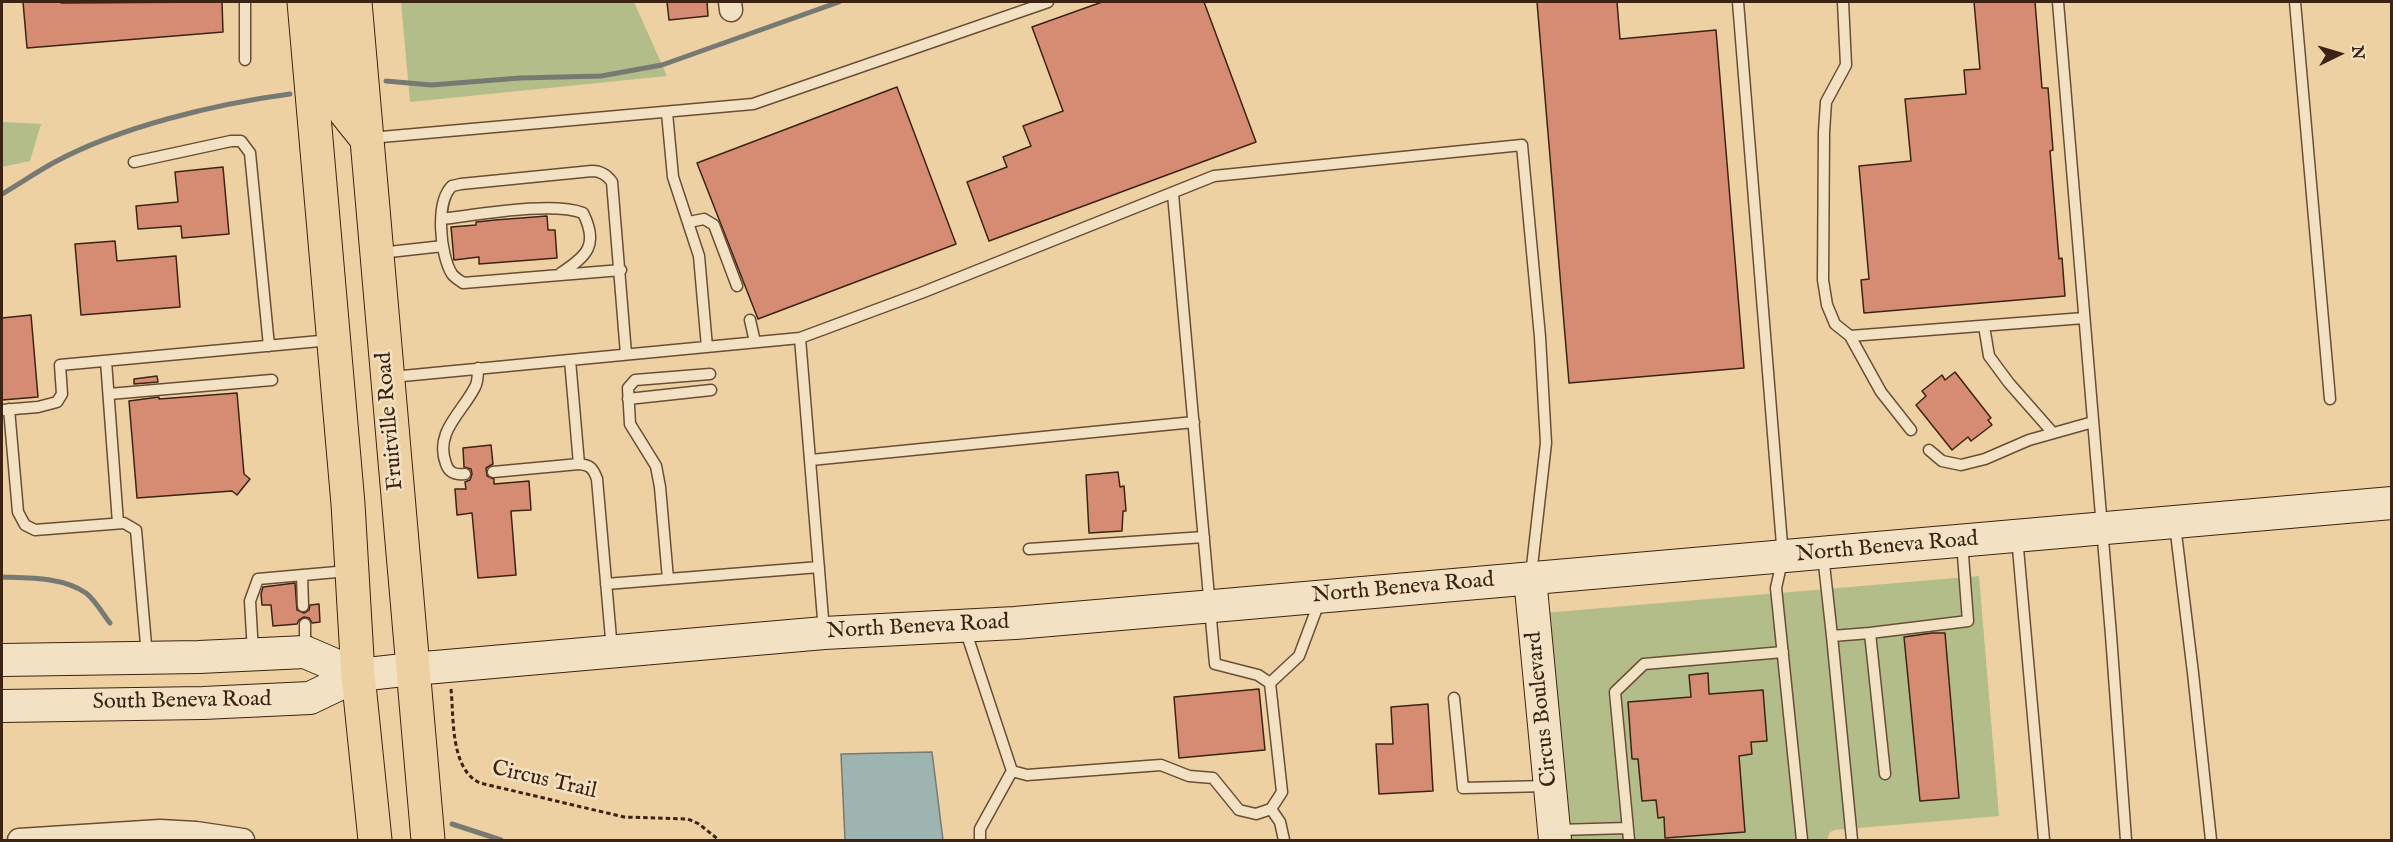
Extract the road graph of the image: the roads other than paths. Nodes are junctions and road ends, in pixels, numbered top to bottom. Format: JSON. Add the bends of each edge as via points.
{"nodes":[{"id":1,"x":245,"y":2,"type":"edge"},
{"id":2,"x":304,"y":2,"type":"edge"},
{"id":3,"x":330,"y":2,"type":"edge"},
{"id":4,"x":355,"y":2,"type":"edge"},
{"id":5,"x":1048,"y":2,"type":"edge"},
{"id":6,"x":1738,"y":2,"type":"edge"},
{"id":7,"x":1843,"y":2,"type":"edge"},
{"id":8,"x":2058,"y":2,"type":"edge"},
{"id":9,"x":2295,"y":2,"type":"edge"},
{"id":10,"x":245,"y":60,"type":"dead end"},
{"id":11,"x":667,"y":113,"type":"junction"},
{"id":12,"x":366,"y":138,"type":"junction"},
{"id":13,"x":134,"y":162,"type":"dead end"},
{"id":14,"x":1173,"y":194,"type":"junction"},
{"id":15,"x":442,"y":219,"type":"junction"},
{"id":16,"x":689,"y":222,"type":"junction"},
{"id":17,"x":443,"y":246,"type":"junction"},
{"id":18,"x":376,"y":254,"type":"junction"},
{"id":19,"x":621,"y":270,"type":"junction"},
{"id":20,"x":558,"y":275,"type":"junction"},
{"id":21,"x":737,"y":286,"type":"dead end"},
{"id":22,"x":2084,"y":318,"type":"junction"},
{"id":23,"x":750,"y":320,"type":"dead end"},
{"id":24,"x":1984,"y":326,"type":"junction"},
{"id":25,"x":1850,"y":336,"type":"junction"},
{"id":26,"x":800,"y":338,"type":"junction"},
{"id":27,"x":334,"y":339,"type":"junction"},
{"id":28,"x":755,"y":342,"type":"junction"},
{"id":29,"x":269,"y":346,"type":"junction"},
{"id":30,"x":707,"y":347,"type":"junction"},
{"id":31,"x":626,"y":354,"type":"junction"},
{"id":32,"x":570,"y":360,"type":"junction"},
{"id":33,"x":106,"y":361,"type":"junction"},
{"id":34,"x":478,"y":369,"type":"junction"},
{"id":35,"x":710,"y":374,"type":"dead end"},
{"id":36,"x":387,"y":377,"type":"junction"},
{"id":37,"x":272,"y":381,"type":"dead end"},
{"id":38,"x":711,"y":390,"type":"dead end"},
{"id":39,"x":109,"y":394,"type":"junction"},
{"id":40,"x":628,"y":399,"type":"junction"},
{"id":41,"x":2330,"y":399,"type":"dead end"},
{"id":42,"x":5,"y":410,"type":"edge"},
{"id":43,"x":1194,"y":422,"type":"junction"},
{"id":44,"x":2093,"y":422,"type":"junction"},
{"id":45,"x":1911,"y":430,"type":"dead end"},
{"id":46,"x":2053,"y":433,"type":"junction"},
{"id":47,"x":1929,"y":450,"type":"dead end"},
{"id":48,"x":811,"y":460,"type":"junction"},
{"id":49,"x":579,"y":464,"type":"junction"},
{"id":50,"x":493,"y":472,"type":"dead end"},
{"id":51,"x":465,"y":474,"type":"dead end"},
{"id":52,"x":2391,"y":503,"type":"edge"},
{"id":53,"x":118,"y":523,"type":"junction"},
{"id":54,"x":2175,"y":524,"type":"junction"},
{"id":55,"x":2102,"y":530,"type":"junction"},
{"id":56,"x":1204,"y":537,"type":"junction"},
{"id":57,"x":2017,"y":537,"type":"junction"},
{"id":58,"x":1962,"y":542,"type":"junction"},
{"id":59,"x":1029,"y":549,"type":"dead end"},
{"id":60,"x":1823,"y":553,"type":"junction"},
{"id":61,"x":1783,"y":557,"type":"junction"},
{"id":62,"x":819,"y":567,"type":"junction"},
{"id":63,"x":352,"y":571,"type":"junction"},
{"id":64,"x":302,"y":575,"type":"junction"},
{"id":65,"x":1530,"y":578,"type":"junction"},
{"id":66,"x":668,"y":579,"type":"junction"},
{"id":67,"x":606,"y":584,"type":"junction"},
{"id":68,"x":1321,"y":596,"type":"junction"},
{"id":69,"x":303,"y":606,"type":"dead end"},
{"id":70,"x":1209,"y":607,"type":"junction"},
{"id":71,"x":963,"y":625,"type":"junction"},
{"id":72,"x":824,"y":633,"type":"junction"},
{"id":73,"x":1870,"y":633,"type":"junction"},
{"id":74,"x":1832,"y":636,"type":"junction"},
{"id":75,"x":612,"y":652,"type":"junction"},
{"id":76,"x":1783,"y":652,"type":"junction"},
{"id":77,"x":253,"y":655,"type":"junction"},
{"id":78,"x":147,"y":657,"type":"junction"},
{"id":79,"x":2,"y":660,"type":"edge"},
{"id":80,"x":413,"y":669,"type":"junction"},
{"id":81,"x":358,"y":675,"type":"junction"},
{"id":82,"x":1270,"y":682,"type":"junction"},
{"id":83,"x":1454,"y":698,"type":"dead end"},
{"id":84,"x":2,"y":705,"type":"edge"},
{"id":85,"x":1012,"y":771,"type":"junction"},
{"id":86,"x":1884,"y":774,"type":"dead end"},
{"id":87,"x":1550,"y":786,"type":"junction"},
{"id":88,"x":1271,"y":808,"type":"junction"},
{"id":89,"x":1627,"y":828,"type":"junction"},
{"id":90,"x":1554,"y":835,"type":"edge"},
{"id":91,"x":118,"y":836,"type":"edge"},
{"id":92,"x":19,"y":840,"type":"edge"},
{"id":93,"x":243,"y":840,"type":"edge"},
{"id":94,"x":375,"y":840,"type":"edge"},
{"id":95,"x":428,"y":840,"type":"edge"},
{"id":96,"x":980,"y":840,"type":"edge"},
{"id":97,"x":1284,"y":840,"type":"edge"},
{"id":98,"x":1629,"y":840,"type":"edge"},
{"id":99,"x":1802,"y":840,"type":"edge"},
{"id":100,"x":1852,"y":840,"type":"edge"},
{"id":101,"x":2044,"y":840,"type":"edge"},
{"id":102,"x":2126,"y":840,"type":"edge"},
{"id":103,"x":2211,"y":840,"type":"edge"}],
"edges":[{"from":1,"to":10,"type":"lane"},
{"from":2,"to":27,"type":"main road"},
{"from":3,"to":12,"type":"main road","via":[[340,99]]},
{"from":4,"to":12,"type":"main road","name":"Fruitville Road"},
{"from":5,"to":11,"type":"lane","via":[[753,104]]},
{"from":6,"to":61,"type":"lane"},
{"from":7,"to":25,"type":"lane","via":[[1846,65],[1826,102],[1823,280],[1835,324]]},
{"from":8,"to":22,"type":"lane"},
{"from":9,"to":41,"type":"lane"},
{"from":11,"to":12,"type":"lane"},
{"from":11,"to":16,"type":"lane","via":[[673,177]]},
{"from":12,"to":18,"type":"main road","name":"Fruitville Road"},
{"from":13,"to":29,"type":"lane","via":[[231,141],[241,141],[250,153]]},
{"from":14,"to":26,"type":"lane"},
{"from":14,"to":43,"type":"lane"},
{"from":14,"to":65,"type":"lane","via":[[1214,176],[1522,146],[1546,443]]},
{"from":15,"to":17,"type":"lane"},
{"from":15,"to":19,"type":"lane","via":[[442,201],[452,186],[598,171],[612,182]]},
{"from":15,"to":20,"type":"lane","via":[[547,208],[583,213],[591,240],[588,251]]},
{"from":16,"to":21,"type":"lane","via":[[704,219],[714,225]]},
{"from":16,"to":30,"type":"lane","via":[[699,256]]},
{"from":17,"to":18,"type":"lane"},
{"from":17,"to":20,"type":"lane","via":[[448,266],[463,283]]},
{"from":18,"to":36,"type":"main road","name":"Fruitville Road"},
{"from":19,"to":20,"type":"lane"},
{"from":19,"to":31,"type":"lane"},
{"from":22,"to":24,"type":"lane"},
{"from":22,"to":44,"type":"lane"},
{"from":23,"to":28,"type":"lane"},
{"from":24,"to":25,"type":"lane"},
{"from":24,"to":46,"type":"lane","via":[[1989,356]]},
{"from":25,"to":45,"type":"lane","via":[[1881,392]]},
{"from":26,"to":28,"type":"lane"},
{"from":26,"to":48,"type":"lane"},
{"from":27,"to":29,"type":"lane"},
{"from":27,"to":63,"type":"main road"},
{"from":28,"to":30,"type":"lane"},
{"from":29,"to":33,"type":"lane"},
{"from":30,"to":31,"type":"lane"},
{"from":31,"to":32,"type":"lane"},
{"from":32,"to":34,"type":"lane"},
{"from":32,"to":49,"type":"lane"},
{"from":33,"to":39,"type":"lane"},
{"from":33,"to":42,"type":"lane","via":[[60,365],[62,394],[57,402]]},
{"from":34,"to":36,"type":"lane"},
{"from":34,"to":51,"type":"lane","via":[[476,386],[447,428],[443,444],[448,470]]},
{"from":35,"to":40,"type":"lane","via":[[635,380],[628,388]]},
{"from":36,"to":80,"type":"main road","name":"Fruitville Road"},
{"from":37,"to":39,"type":"lane"},
{"from":38,"to":40,"type":"lane"},
{"from":39,"to":53,"type":"lane"},
{"from":40,"to":66,"type":"lane","via":[[630,424],[657,466]]},
{"from":42,"to":53,"type":"lane","via":[[18,512],[25,525],[35,530]]},
{"from":43,"to":48,"type":"lane"},
{"from":43,"to":56,"type":"lane"},
{"from":44,"to":46,"type":"lane"},
{"from":44,"to":55,"type":"lane"},
{"from":46,"to":47,"type":"lane","via":[[1961,465],[1942,461]]},
{"from":48,"to":62,"type":"lane"},
{"from":49,"to":50,"type":"lane"},
{"from":49,"to":67,"type":"lane","via":[[588,465],[597,479]]},
{"from":52,"to":54,"type":"main road","name":"North Beneva Road"},
{"from":53,"to":78,"type":"lane","via":[[138,532]]},
{"from":54,"to":55,"type":"main road","name":"North Beneva Road"},
{"from":54,"to":103,"type":"lane"},
{"from":55,"to":57,"type":"main road","name":"North Beneva Road"},
{"from":55,"to":102,"type":"lane"},
{"from":56,"to":59,"type":"lane"},
{"from":56,"to":70,"type":"lane"},
{"from":57,"to":58,"type":"main road","name":"North Beneva Road"},
{"from":57,"to":101,"type":"lane"},
{"from":58,"to":60,"type":"main road","name":"North Beneva Road"},
{"from":58,"to":73,"type":"lane","via":[[1968,621]]},
{"from":60,"to":61,"type":"main road","name":"North Beneva Road"},
{"from":60,"to":74,"type":"lane"},
{"from":61,"to":65,"type":"main road","name":"North Beneva Road"},
{"from":61,"to":76,"type":"lane","via":[[1776,588]]},
{"from":62,"to":66,"type":"lane"},
{"from":62,"to":72,"type":"lane"},
{"from":63,"to":64,"type":"lane"},
{"from":63,"to":81,"type":"main road"},
{"from":64,"to":69,"type":"lane"},
{"from":64,"to":77,"type":"lane","via":[[258,579],[250,601]]},
{"from":65,"to":68,"type":"main road","name":"North Beneva Road"},
{"from":65,"to":87,"type":"main road","name":"Circus Boulevard"},
{"from":66,"to":67,"type":"lane"},
{"from":67,"to":75,"type":"lane"},
{"from":68,"to":70,"type":"main road","name":"North Beneva Road"},
{"from":68,"to":82,"type":"lane","via":[[1299,656]]},
{"from":70,"to":71,"type":"main road","name":"North Beneva Road"},
{"from":70,"to":82,"type":"lane","via":[[1215,664]]},
{"from":71,"to":72,"type":"main road","name":"North Beneva Road"},
{"from":71,"to":85,"type":"lane"},
{"from":72,"to":75,"type":"main road","name":"North Beneva Road"},
{"from":73,"to":74,"type":"lane"},
{"from":73,"to":86,"type":"lane"},
{"from":74,"to":100,"type":"lane"},
{"from":75,"to":80,"type":"main road","name":"North Beneva Road"},
{"from":76,"to":89,"type":"lane","via":[[1644,664],[1615,692]]},
{"from":76,"to":99,"type":"lane"},
{"from":77,"to":78,"type":"main road","name":"South Beneva Road"},
{"from":77,"to":81,"type":"main road","name":"South Beneva Road","via":[[305,638]]},
{"from":78,"to":79,"type":"main road","name":"South Beneva Road"},
{"from":80,"to":81,"type":"main road","name":"South Beneva Road"},
{"from":80,"to":95,"type":"main road","name":"Fruitville Road"},
{"from":81,"to":84,"type":"main road","name":"South Beneva Road","via":[[310,698]]},
{"from":81,"to":94,"type":"main road"},
{"from":82,"to":88,"type":"lane","via":[[1282,792]]},
{"from":83,"to":87,"type":"lane","via":[[1463,788]]},
{"from":85,"to":88,"type":"lane","via":[[1027,775],[1161,765],[1190,776],[1213,778],[1239,810],[1256,814]]},
{"from":85,"to":96,"type":"lane","via":[[980,829]]},
{"from":87,"to":90,"type":"main road","name":"Circus Boulevard"},
{"from":88,"to":97,"type":"lane","via":[[1280,822]]},
{"from":89,"to":90,"type":"lane"},
{"from":89,"to":98,"type":"lane"},
{"from":91,"to":92,"type":"street"},
{"from":91,"to":93,"type":"street","via":[[196,833]]}]}
